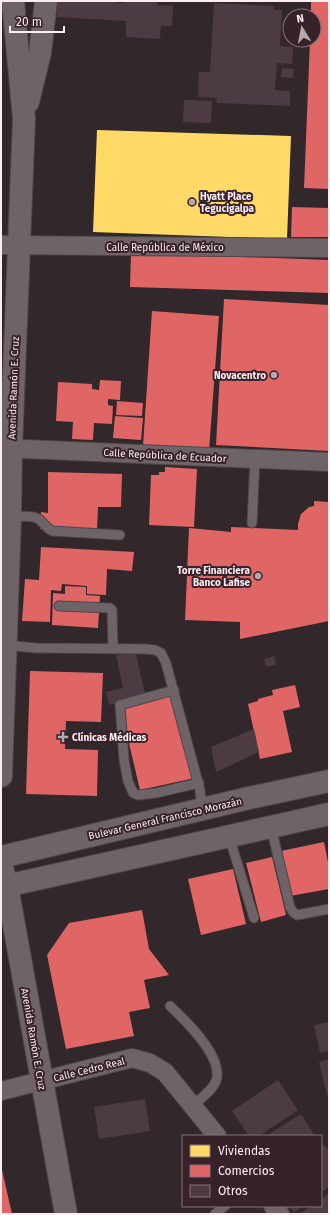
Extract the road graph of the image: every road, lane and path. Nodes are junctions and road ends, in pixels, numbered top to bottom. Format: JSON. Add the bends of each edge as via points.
{"nodes":[{"id":1,"x":13,"y":1,"type":"edge"},
{"id":2,"x":27,"y":1,"type":"edge"},
{"id":3,"x":46,"y":1,"type":"edge"},
{"id":4,"x":24,"y":119,"type":"junction"},
{"id":5,"x":10,"y":246,"type":"edge"},
{"id":6,"x":329,"y":248,"type":"edge"},
{"id":7,"x":6,"y":448,"type":"edge"},
{"id":8,"x":255,"y":459,"type":"junction"},
{"id":9,"x":329,"y":462,"type":"edge"},
{"id":10,"x":10,"y":517,"type":"junction"},
{"id":11,"x":252,"y":524,"type":"dead end"},
{"id":12,"x":120,"y":535,"type":"dead end"},
{"id":13,"x":59,"y":606,"type":"dead end"},
{"id":14,"x":5,"y":645,"type":"junction"},
{"id":15,"x":113,"y":648,"type":"junction"},
{"id":16,"x":174,"y":690,"type":"junction"},
{"id":17,"x":1,"y":758,"type":"edge"},
{"id":18,"x":1,"y":776,"type":"edge"},
{"id":19,"x":329,"y":781,"type":"edge"},
{"id":20,"x":199,"y":783,"type":"junction"},
{"id":21,"x":202,"y":810,"type":"junction"},
{"id":22,"x":329,"y":814,"type":"edge"},
{"id":23,"x":271,"y":827,"type":"junction"},
{"id":24,"x":229,"y":836,"type":"junction"},
{"id":25,"x":1,"y":857,"type":"edge"},
{"id":26,"x":1,"y":864,"type":"edge"},
{"id":27,"x":4,"y":887,"type":"edge"},
{"id":28,"x":329,"y":909,"type":"edge"},
{"id":29,"x":254,"y":918,"type":"dead end"},
{"id":30,"x":170,"y":1006,"type":"dead end"},
{"id":31,"x":42,"y":1082,"type":"junction"},
{"id":32,"x":1,"y":1091,"type":"edge"},
{"id":33,"x":192,"y":1106,"type":"junction"},
{"id":34,"x":216,"y":1135,"type":"edge"},
{"id":35,"x":224,"y":1207,"type":"edge"},
{"id":36,"x":66,"y":1214,"type":"edge"},
{"id":37,"x":215,"y":1214,"type":"edge"}],
"edges":[{"from":1,"to":4,"type":"street","name":"Avenida Ramón E. Cruz"},
{"from":2,"to":4,"type":"street"},
{"from":3,"to":4,"type":"street","via":[[40,53]]},
{"from":4,"to":5,"type":"street","name":"Avenida Ramón E. Cruz"},
{"from":5,"to":6,"type":"street","name":"Calle República de México"},
{"from":5,"to":7,"type":"street","name":"Avenida Ramón E. Cruz"},
{"from":7,"to":8,"type":"street","name":"Calle República de Ecuador"},
{"from":7,"to":10,"type":"street","name":"Avenida Ramón E. Cruz"},
{"from":8,"to":9,"type":"street","name":"Calle República de Ecuador"},
{"from":8,"to":11,"type":"lane"},
{"from":10,"to":12,"type":"lane","via":[[38,518],[52,531]]},
{"from":10,"to":14,"type":"street","name":"Avenida Ramón E. Cruz"},
{"from":13,"to":15,"type":"lane","via":[[110,608]]},
{"from":14,"to":15,"type":"lane","via":[[36,648]]},
{"from":14,"to":17,"type":"street","name":"Avenida Ramón E. Cruz"},
{"from":15,"to":16,"type":"lane","via":[[146,649],[161,653]]},
{"from":16,"to":20,"type":"lane"},
{"from":16,"to":20,"type":"lane","via":[[120,705],[128,781],[133,793],[138,796]]},
{"from":17,"to":18,"type":"street","name":"Avenida Ramón E. Cruz"},
{"from":19,"to":21,"type":"street","name":"Bulevar General Francisco Morazán"},
{"from":20,"to":21,"type":"lane"},
{"from":21,"to":25,"type":"street","name":"Bulevar General Francisco Morazán"},
{"from":22,"to":23,"type":"street"},
{"from":23,"to":24,"type":"street"},
{"from":23,"to":28,"type":"lane","via":[[293,912],[297,914]]},
{"from":24,"to":27,"type":"street"},
{"from":24,"to":29,"type":"lane"},
{"from":26,"to":27,"type":"street","name":"Avenida Ramón E. Cruz"},
{"from":27,"to":31,"type":"street","name":"Avenida Ramón E. Cruz"},
{"from":30,"to":33,"type":"lane","via":[[188,1023],[210,1053],[216,1068],[216,1080],[212,1087]]},
{"from":31,"to":32,"type":"street","name":"Calle Cedro Real"},
{"from":31,"to":33,"type":"street","name":"Calle Cedro Real","via":[[132,1058],[150,1062],[165,1072]]},
{"from":31,"to":36,"type":"street","name":"Avenida Ramón E. Cruz"},
{"from":33,"to":34,"type":"street","name":"Calle Cedro Real"},
{"from":35,"to":37,"type":"lane"}]}
